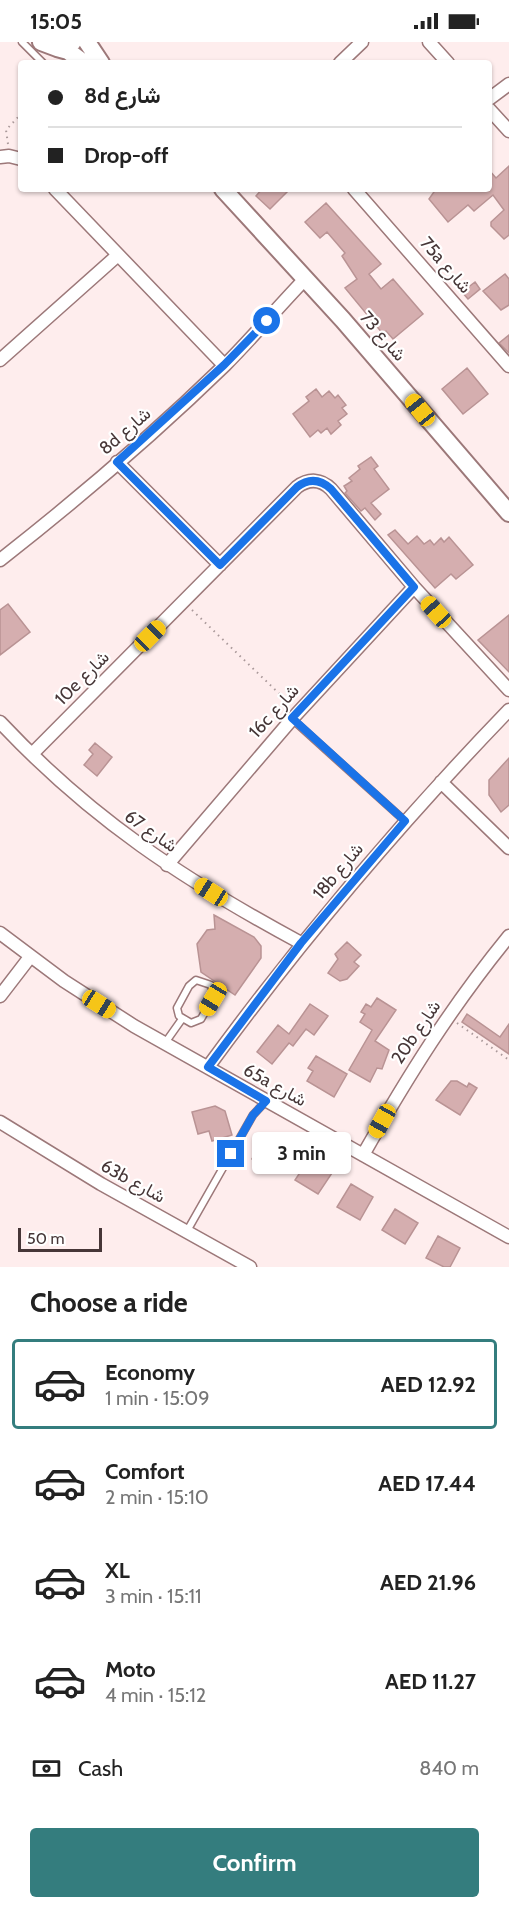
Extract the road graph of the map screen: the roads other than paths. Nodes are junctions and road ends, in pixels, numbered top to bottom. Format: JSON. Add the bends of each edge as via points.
{"nodes":[{"id":1,"x":22,"y":42,"type":"edge"},
{"id":2,"x":74,"y":42,"type":"edge"},
{"id":3,"x":87,"y":42,"type":"edge"},
{"id":4,"x":362,"y":42,"type":"edge"},
{"id":5,"x":429,"y":42,"type":"edge"},
{"id":6,"x":49,"y":45,"type":"edge"},
{"id":7,"x":40,"y":60,"type":"edge"},
{"id":8,"x":80,"y":60,"type":"edge"},
{"id":9,"x":99,"y":60,"type":"edge"},
{"id":10,"x":343,"y":60,"type":"edge"},
{"id":11,"x":445,"y":60,"type":"edge"},
{"id":12,"x":509,"y":84,"type":"edge"},
{"id":13,"x":492,"y":97,"type":"edge"},
{"id":14,"x":492,"y":112,"type":"edge"},
{"id":15,"x":509,"y":131,"type":"edge"},
{"id":16,"x":58,"y":192,"type":"edge"},
{"id":17,"x":226,"y":192,"type":"edge"},
{"id":18,"x":357,"y":192,"type":"edge"},
{"id":19,"x":118,"y":255,"type":"junction"},
{"id":20,"x":308,"y":281,"type":"junction"},
{"id":21,"x":0,"y":360,"type":"edge"},
{"id":22,"x":224,"y":365,"type":"junction"},
{"id":23,"x":509,"y":366,"type":"edge"},
{"id":24,"x":117,"y":462,"type":"junction"},
{"id":25,"x":509,"y":513,"type":"edge"},
{"id":26,"x":0,"y":560,"type":"edge"},
{"id":27,"x":220,"y":565,"type":"junction"},
{"id":28,"x":414,"y":587,"type":"junction"},
{"id":29,"x":509,"y":690,"type":"edge"},
{"id":30,"x":509,"y":710,"type":"edge"},
{"id":31,"x":295,"y":715,"type":"junction"},
{"id":32,"x":0,"y":722,"type":"edge"},
{"id":33,"x":32,"y":754,"type":"junction"},
{"id":34,"x":441,"y":782,"type":"junction"},
{"id":35,"x":405,"y":821,"type":"junction"},
{"id":36,"x":509,"y":848,"type":"edge"},
{"id":37,"x":168,"y":865,"type":"junction"},
{"id":38,"x":0,"y":933,"type":"edge"},
{"id":39,"x":509,"y":936,"type":"edge"},
{"id":40,"x":301,"y":943,"type":"junction"},
{"id":41,"x":30,"y":957,"type":"junction"},
{"id":42,"x":0,"y":996,"type":"edge"},
{"id":43,"x":182,"y":1019,"type":"junction"},
{"id":44,"x":164,"y":1044,"type":"junction"},
{"id":45,"x":208,"y":1067,"type":"junction"},
{"id":46,"x":266,"y":1101,"type":"junction"},
{"id":47,"x":0,"y":1122,"type":"edge"},
{"id":48,"x":363,"y":1155,"type":"junction"},
{"id":49,"x":187,"y":1231,"type":"junction"},
{"id":50,"x":509,"y":1237,"type":"edge"},
{"id":51,"x":250,"y":1267,"type":"edge"}],
"edges":[{"from":1,"to":7,"type":"lane"},
{"from":2,"to":6,"type":"street"},
{"from":3,"to":9,"type":"street"},
{"from":4,"to":10,"type":"street"},
{"from":5,"to":11,"type":"street"},
{"from":6,"to":8,"type":"street"},
{"from":12,"to":13,"type":"street"},
{"from":14,"to":15,"type":"street"},
{"from":16,"to":19,"type":"street"},
{"from":17,"to":20,"type":"street","name":"شارع 73"},
{"from":18,"to":23,"type":"street","name":"75a شارع"},
{"from":19,"to":21,"type":"street"},
{"from":19,"to":22,"type":"street"},
{"from":20,"to":22,"type":"street","name":"8d شارع"},
{"from":20,"to":25,"type":"street","name":"شارع 73"},
{"from":22,"to":24,"type":"street","name":"8d شارع"},
{"from":24,"to":26,"type":"street","name":"8d شارع"},
{"from":24,"to":27,"type":"street"},
{"from":27,"to":28,"type":"street","name":"10e شارع","via":[[297,487],[315,480],[331,489]]},
{"from":27,"to":33,"type":"street","name":"10e شارع"},
{"from":28,"to":29,"type":"street"},
{"from":28,"to":31,"type":"street","name":"16c شارع"},
{"from":30,"to":34,"type":"street","name":"18b شارع"},
{"from":31,"to":35,"type":"lane"},
{"from":31,"to":37,"type":"street","name":"16c شارع"},
{"from":32,"to":33,"type":"street","name":"شارع 67"},
{"from":33,"to":37,"type":"street","name":"شارع 67","via":[[96,814]]},
{"from":34,"to":35,"type":"street","name":"18b شارع"},
{"from":34,"to":36,"type":"street"},
{"from":35,"to":40,"type":"street","name":"18b شارع"},
{"from":37,"to":40,"type":"street","name":"شارع 67"},
{"from":38,"to":41,"type":"street","name":"65a شارع"},
{"from":39,"to":48,"type":"street","name":"20b شارع","via":[[411,1069]]},
{"from":40,"to":45,"type":"street","name":"18b شارع"},
{"from":41,"to":42,"type":"street"},
{"from":41,"to":44,"type":"street","name":"65a شارع"},
{"from":43,"to":43,"type":"lane","via":[[191,1023],[201,1019],[214,996],[211,985],[201,980],[192,982],[177,1008]]},
{"from":43,"to":44,"type":"lane"},
{"from":44,"to":45,"type":"street","name":"65a شارع"},
{"from":45,"to":46,"type":"street","name":"65a شارع"},
{"from":46,"to":48,"type":"street","name":"65a شارع"},
{"from":46,"to":49,"type":"lane","via":[[253,1115]]},
{"from":47,"to":49,"type":"street","name":"63b شارع"},
{"from":48,"to":50,"type":"street","name":"65a شارع"},
{"from":49,"to":51,"type":"street","name":"63b شارع"}]}
